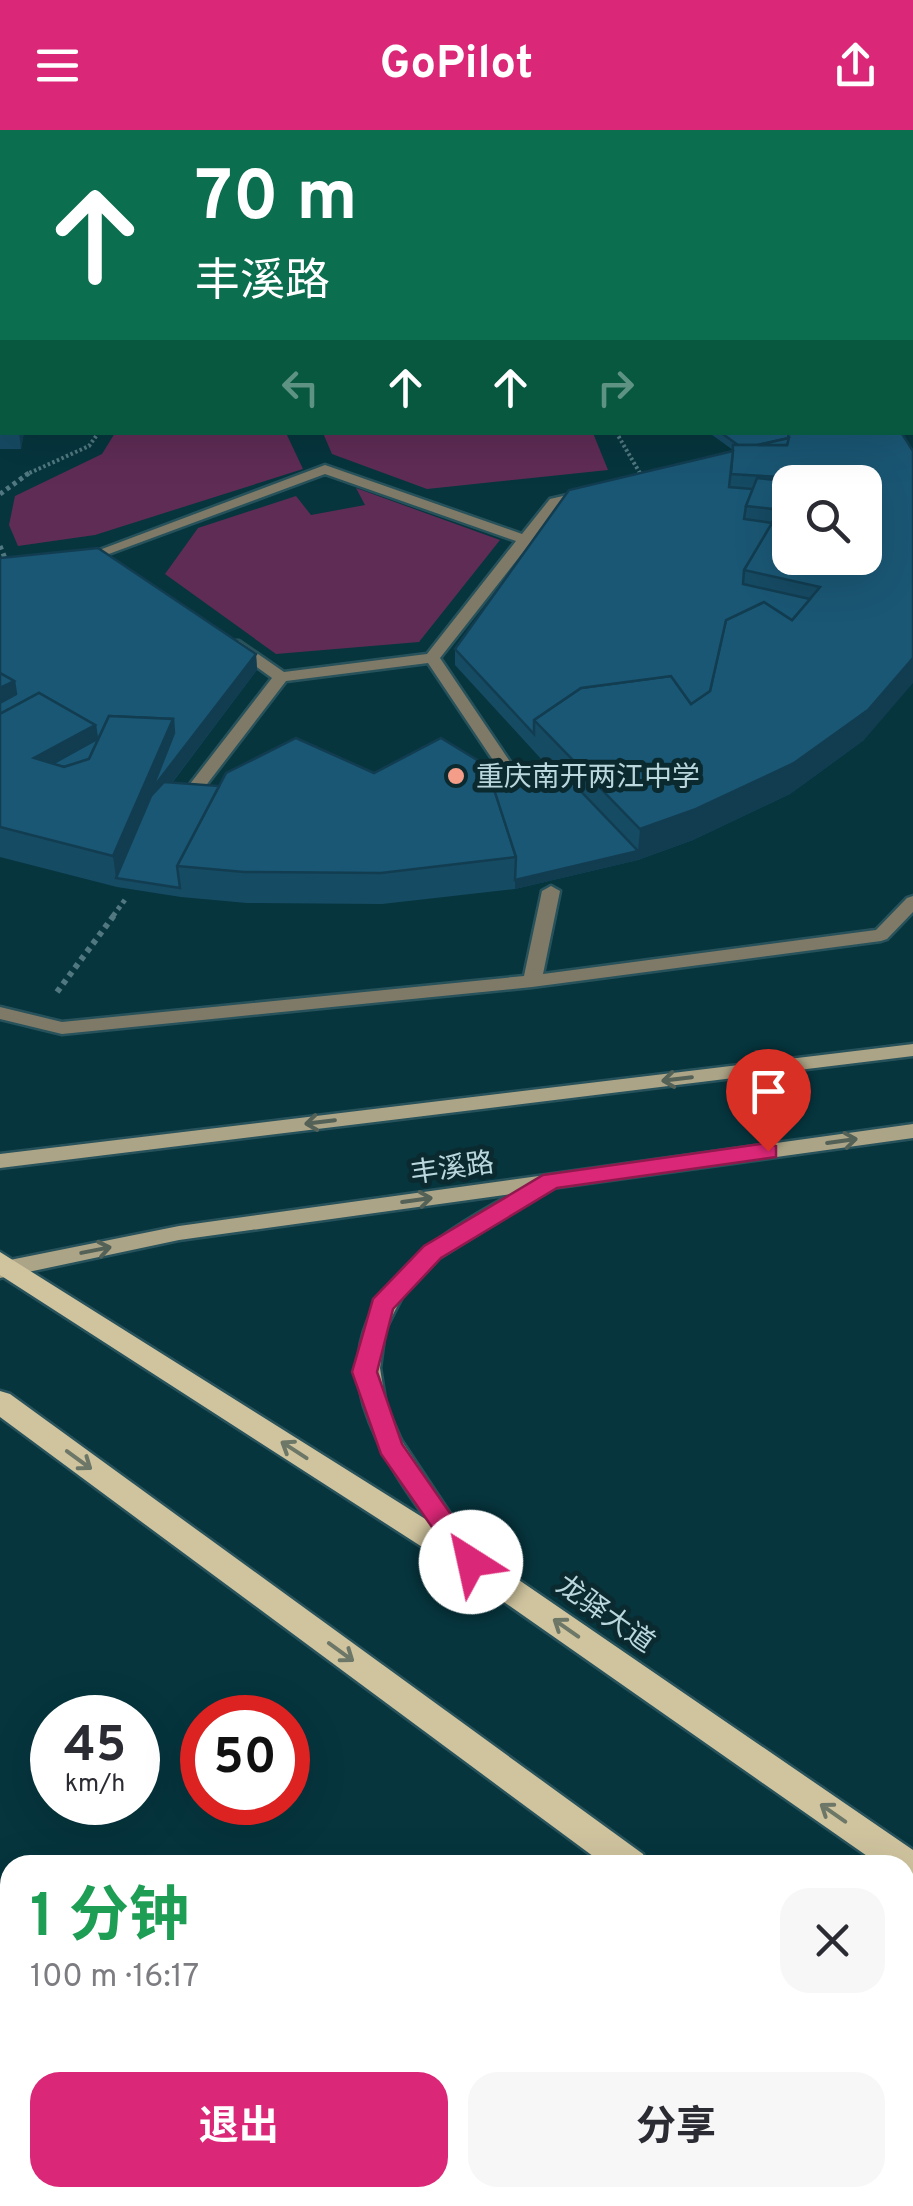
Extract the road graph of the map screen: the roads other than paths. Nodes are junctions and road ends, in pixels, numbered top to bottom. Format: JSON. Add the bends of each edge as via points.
{"nodes":[{"id":1,"x":644,"y":481,"type":"edge"},
{"id":2,"x":526,"y":540,"type":"junction"},
{"id":3,"x":101,"y":552,"type":"junction"},
{"id":4,"x":82,"y":554,"type":"edge"},
{"id":5,"x":118,"y":563,"type":"edge"},
{"id":6,"x":216,"y":632,"type":"edge"},
{"id":7,"x":432,"y":658,"type":"junction"},
{"id":8,"x":281,"y":677,"type":"junction"},
{"id":9,"x":509,"y":772,"type":"edge"},
{"id":10,"x":198,"y":784,"type":"edge"},
{"id":11,"x":551,"y":891,"type":"dead end"},
{"id":12,"x":913,"y":902,"type":"edge"},
{"id":13,"x":532,"y":981,"type":"junction"},
{"id":14,"x":0,"y":1013,"type":"edge"},
{"id":15,"x":913,"y":1050,"type":"edge"},
{"id":16,"x":913,"y":1132,"type":"edge"},
{"id":17,"x":0,"y":1161,"type":"edge"},
{"id":18,"x":551,"y":1181,"type":"junction"},
{"id":19,"x":3,"y":1266,"type":"edge"},
{"id":20,"x":0,"y":1402,"type":"edge"},
{"id":21,"x":471,"y":1562,"type":"junction"},
{"id":22,"x":616,"y":1855,"type":"edge"},
{"id":23,"x":893,"y":1855,"type":"edge"}],
"edges":[{"from":1,"to":2,"type":"lane","via":[[555,502]]},
{"from":2,"to":3,"type":"lane","via":[[326,469]]},
{"from":2,"to":7,"type":"lane"},
{"from":3,"to":4,"type":"lane"},
{"from":3,"to":5,"type":"lane"},
{"from":6,"to":8,"type":"lane"},
{"from":7,"to":8,"type":"lane"},
{"from":7,"to":9,"type":"lane"},
{"from":8,"to":10,"type":"lane"},
{"from":11,"to":13,"type":"lane"},
{"from":12,"to":13,"type":"lane","via":[[881,935]]},
{"from":13,"to":14,"type":"lane","via":[[62,1028]]},
{"from":15,"to":17,"type":"main road","one_way":true},
{"from":18,"to":16,"type":"main road","name":"丰溪路","one_way":true},
{"from":19,"to":18,"type":"main road","name":"丰溪路","one_way":true,"via":[[179,1233]]},
{"from":18,"to":21,"type":"main road","via":[[433,1252],[382,1305],[364,1372],[390,1447]]},
{"from":21,"to":19,"type":"main road","name":"龙驿大道","one_way":true},
{"from":20,"to":22,"type":"main road","one_way":true},
{"from":23,"to":21,"type":"main road","name":"龙驿大道","one_way":true}]}
